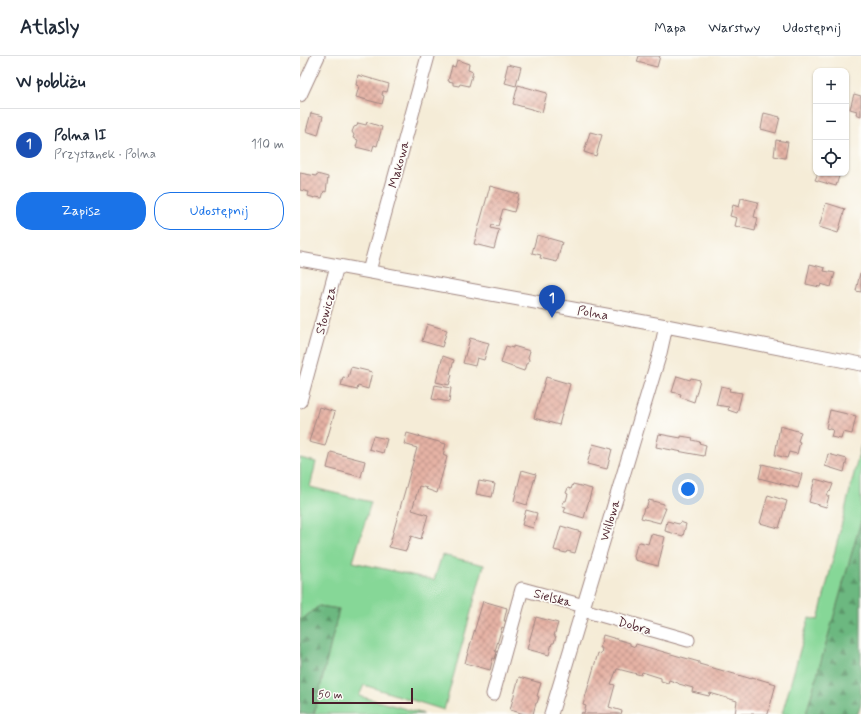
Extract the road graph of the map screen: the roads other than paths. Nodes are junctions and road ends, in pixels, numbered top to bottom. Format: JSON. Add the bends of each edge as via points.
{"nodes":[{"id":1,"x":318,"y":56,"type":"edge"},
{"id":2,"x":428,"y":56,"type":"edge"},
{"id":3,"x":300,"y":95,"type":"edge"},
{"id":4,"x":300,"y":259,"type":"edge"},
{"id":5,"x":337,"y":266,"type":"junction"},
{"id":6,"x":369,"y":272,"type":"junction"},
{"id":7,"x":666,"y":326,"type":"junction"},
{"id":8,"x":861,"y":364,"type":"edge"},
{"id":9,"x":300,"y":401,"type":"edge"},
{"id":10,"x":583,"y":608,"type":"junction"},
{"id":11,"x":688,"y":640,"type":"dead end"},
{"id":12,"x":492,"y":694,"type":"dead end"},
{"id":13,"x":551,"y":714,"type":"edge"}],
"edges":[{"from":1,"to":3,"type":"street"},
{"from":2,"to":6,"type":"street","name":"Makowa"},
{"from":4,"to":5,"type":"street","name":"Polna"},
{"from":5,"to":6,"type":"street","name":"Polna"},
{"from":5,"to":9,"type":"street","name":"Słowicza"},
{"from":6,"to":7,"type":"street","name":"Polna"},
{"from":7,"to":8,"type":"street","name":"Polna"},
{"from":7,"to":10,"type":"street","name":"Willowa"},
{"from":10,"to":11,"type":"street","name":"Dobra"},
{"from":10,"to":12,"type":"street","name":"Sielska","via":[[522,589]]},
{"from":10,"to":13,"type":"street","name":"Willowa"}]}
